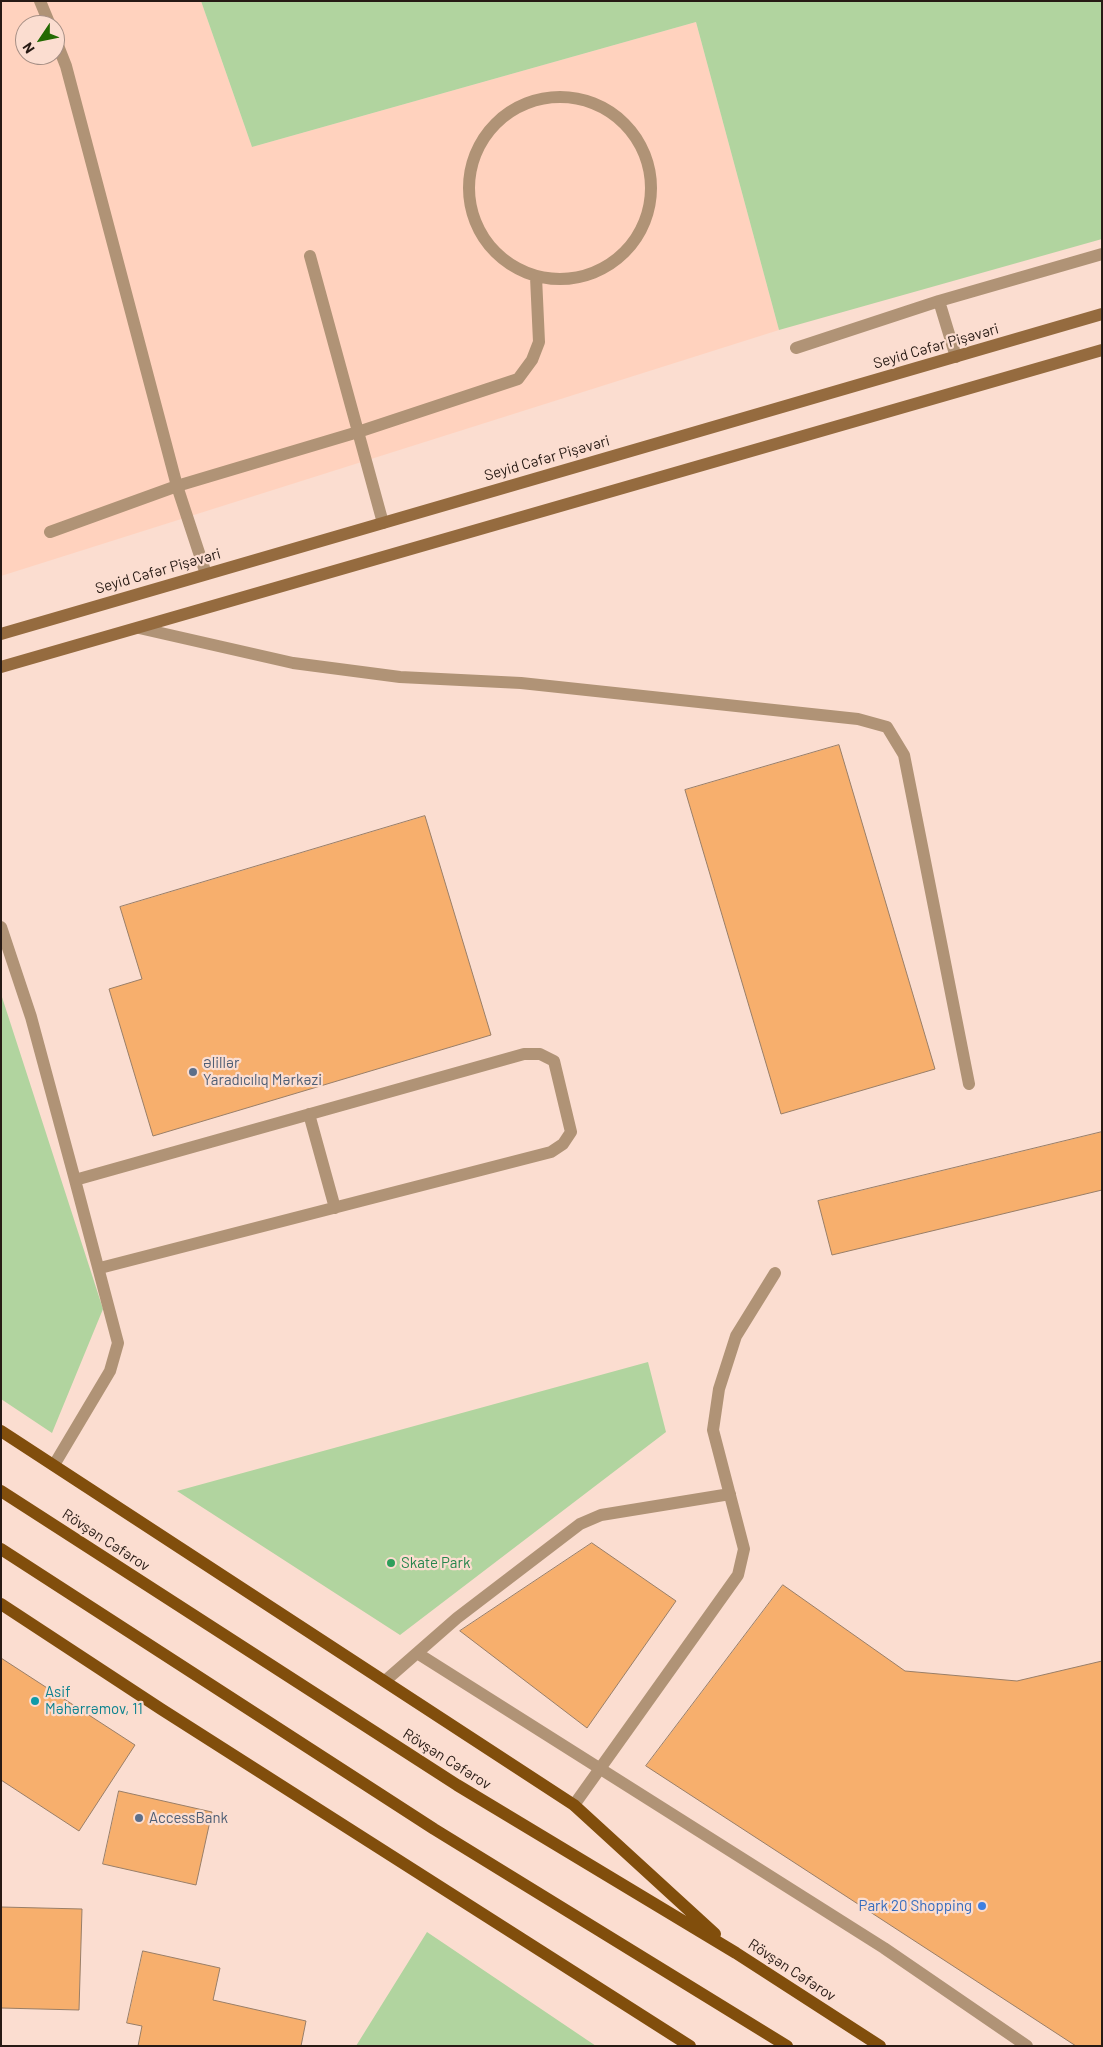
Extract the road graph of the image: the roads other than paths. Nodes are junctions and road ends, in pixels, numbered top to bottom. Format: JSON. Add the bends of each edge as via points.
{"nodes":[{"id":1,"x":40,"y":1,"type":"edge"},
{"id":2,"x":46,"y":15,"type":"edge"},
{"id":3,"x":65,"y":63,"type":"edge"},
{"id":4,"x":1102,"y":254,"type":"edge"},
{"id":5,"x":310,"y":256,"type":"dead end"},
{"id":6,"x":536,"y":277,"type":"junction"},
{"id":7,"x":939,"y":301,"type":"junction"},
{"id":8,"x":1102,"y":314,"type":"edge"},
{"id":9,"x":796,"y":348,"type":"dead end"},
{"id":10,"x":1102,"y":350,"type":"edge"},
{"id":11,"x":956,"y":357,"type":"junction"},
{"id":12,"x":358,"y":432,"type":"junction"},
{"id":13,"x":178,"y":486,"type":"junction"},
{"id":14,"x":383,"y":523,"type":"junction"},
{"id":15,"x":50,"y":532,"type":"dead end"},
{"id":16,"x":206,"y":574,"type":"junction"},
{"id":17,"x":139,"y":628,"type":"junction"},
{"id":18,"x":1,"y":634,"type":"edge"},
{"id":19,"x":1,"y":667,"type":"edge"},
{"id":20,"x":1,"y":927,"type":"edge"},
{"id":21,"x":969,"y":1084,"type":"dead end"},
{"id":22,"x":309,"y":1114,"type":"junction"},
{"id":23,"x":75,"y":1180,"type":"junction"},
{"id":24,"x":335,"y":1208,"type":"junction"},
{"id":25,"x":100,"y":1268,"type":"junction"},
{"id":26,"x":775,"y":1273,"type":"dead end"},
{"id":27,"x":1,"y":1431,"type":"edge"},
{"id":28,"x":54,"y":1465,"type":"junction"},
{"id":29,"x":1,"y":1491,"type":"edge"},
{"id":30,"x":730,"y":1494,"type":"junction"},
{"id":31,"x":1,"y":1549,"type":"edge"},
{"id":32,"x":1,"y":1604,"type":"edge"},
{"id":33,"x":417,"y":1653,"type":"junction"},
{"id":34,"x":385,"y":1681,"type":"junction"},
{"id":35,"x":600,"y":1768,"type":"junction"},
{"id":36,"x":574,"y":1805,"type":"junction"},
{"id":37,"x":736,"y":1953,"type":"junction"},
{"id":38,"x":690,"y":2046,"type":"edge"},
{"id":39,"x":787,"y":2046,"type":"edge"},
{"id":40,"x":880,"y":2046,"type":"edge"},
{"id":41,"x":1027,"y":2046,"type":"edge"}],
"edges":[{"from":1,"to":2,"type":"lane"},
{"from":3,"to":13,"type":"lane"},
{"from":4,"to":7,"type":"lane"},
{"from":5,"to":12,"type":"lane"},
{"from":6,"to":6,"type":"lane","via":[[580,278],[601,271],[629,248],[645,223],[651,202],[652,180],[637,138],[623,121],[584,100],[562,96],[520,106],[501,118],[486,134],[475,154],[469,197],[474,218],[498,255]]},
{"from":6,"to":12,"type":"lane","via":[[539,342],[532,360],[518,379]]},
{"from":7,"to":9,"type":"lane"},
{"from":7,"to":11,"type":"lane"},
{"from":8,"to":11,"type":"street","name":"Seyid Cəfər Pişəvəri"},
{"from":10,"to":17,"type":"street"},
{"from":11,"to":14,"type":"street","name":"Seyid Cəfər Pişəvəri"},
{"from":12,"to":13,"type":"lane"},
{"from":12,"to":14,"type":"lane"},
{"from":13,"to":15,"type":"lane"},
{"from":13,"to":16,"type":"lane"},
{"from":14,"to":16,"type":"street","name":"Seyid Cəfər Pişəvəri"},
{"from":16,"to":18,"type":"street","name":"Seyid Cəfər Pişəvəri"},
{"from":17,"to":19,"type":"street"},
{"from":17,"to":21,"type":"lane","via":[[293,663],[400,677],[521,683],[858,718],[887,727],[904,755]]},
{"from":20,"to":23,"type":"lane","via":[[31,1017]]},
{"from":22,"to":23,"type":"lane"},
{"from":22,"to":24,"type":"lane"},
{"from":22,"to":24,"type":"lane","via":[[524,1054],[540,1054],[554,1061],[571,1132],[564,1144],[551,1152]]},
{"from":23,"to":25,"type":"lane"},
{"from":24,"to":25,"type":"lane"},
{"from":25,"to":28,"type":"lane","via":[[118,1343],[110,1371]]},
{"from":26,"to":30,"type":"lane","via":[[736,1336],[719,1389],[713,1430]]},
{"from":27,"to":28,"type":"main road"},
{"from":28,"to":34,"type":"main road"},
{"from":29,"to":37,"type":"main road","name":"Rövşən Cəfərov","via":[[457,1786]]},
{"from":30,"to":33,"type":"lane","via":[[602,1515],[580,1524],[457,1618]]},
{"from":30,"to":35,"type":"lane","via":[[744,1549],[738,1575]]},
{"from":31,"to":39,"type":"main road","via":[[434,1829]]},
{"from":32,"to":38,"type":"main road"},
{"from":33,"to":34,"type":"lane"},
{"from":33,"to":35,"type":"lane"},
{"from":34,"to":36,"type":"main road"},
{"from":35,"to":36,"type":"lane"},
{"from":35,"to":41,"type":"lane","via":[[884,1948]]},
{"from":36,"to":37,"type":"main road"},
{"from":37,"to":40,"type":"main road","name":"Rövşən Cəfərov"}]}
